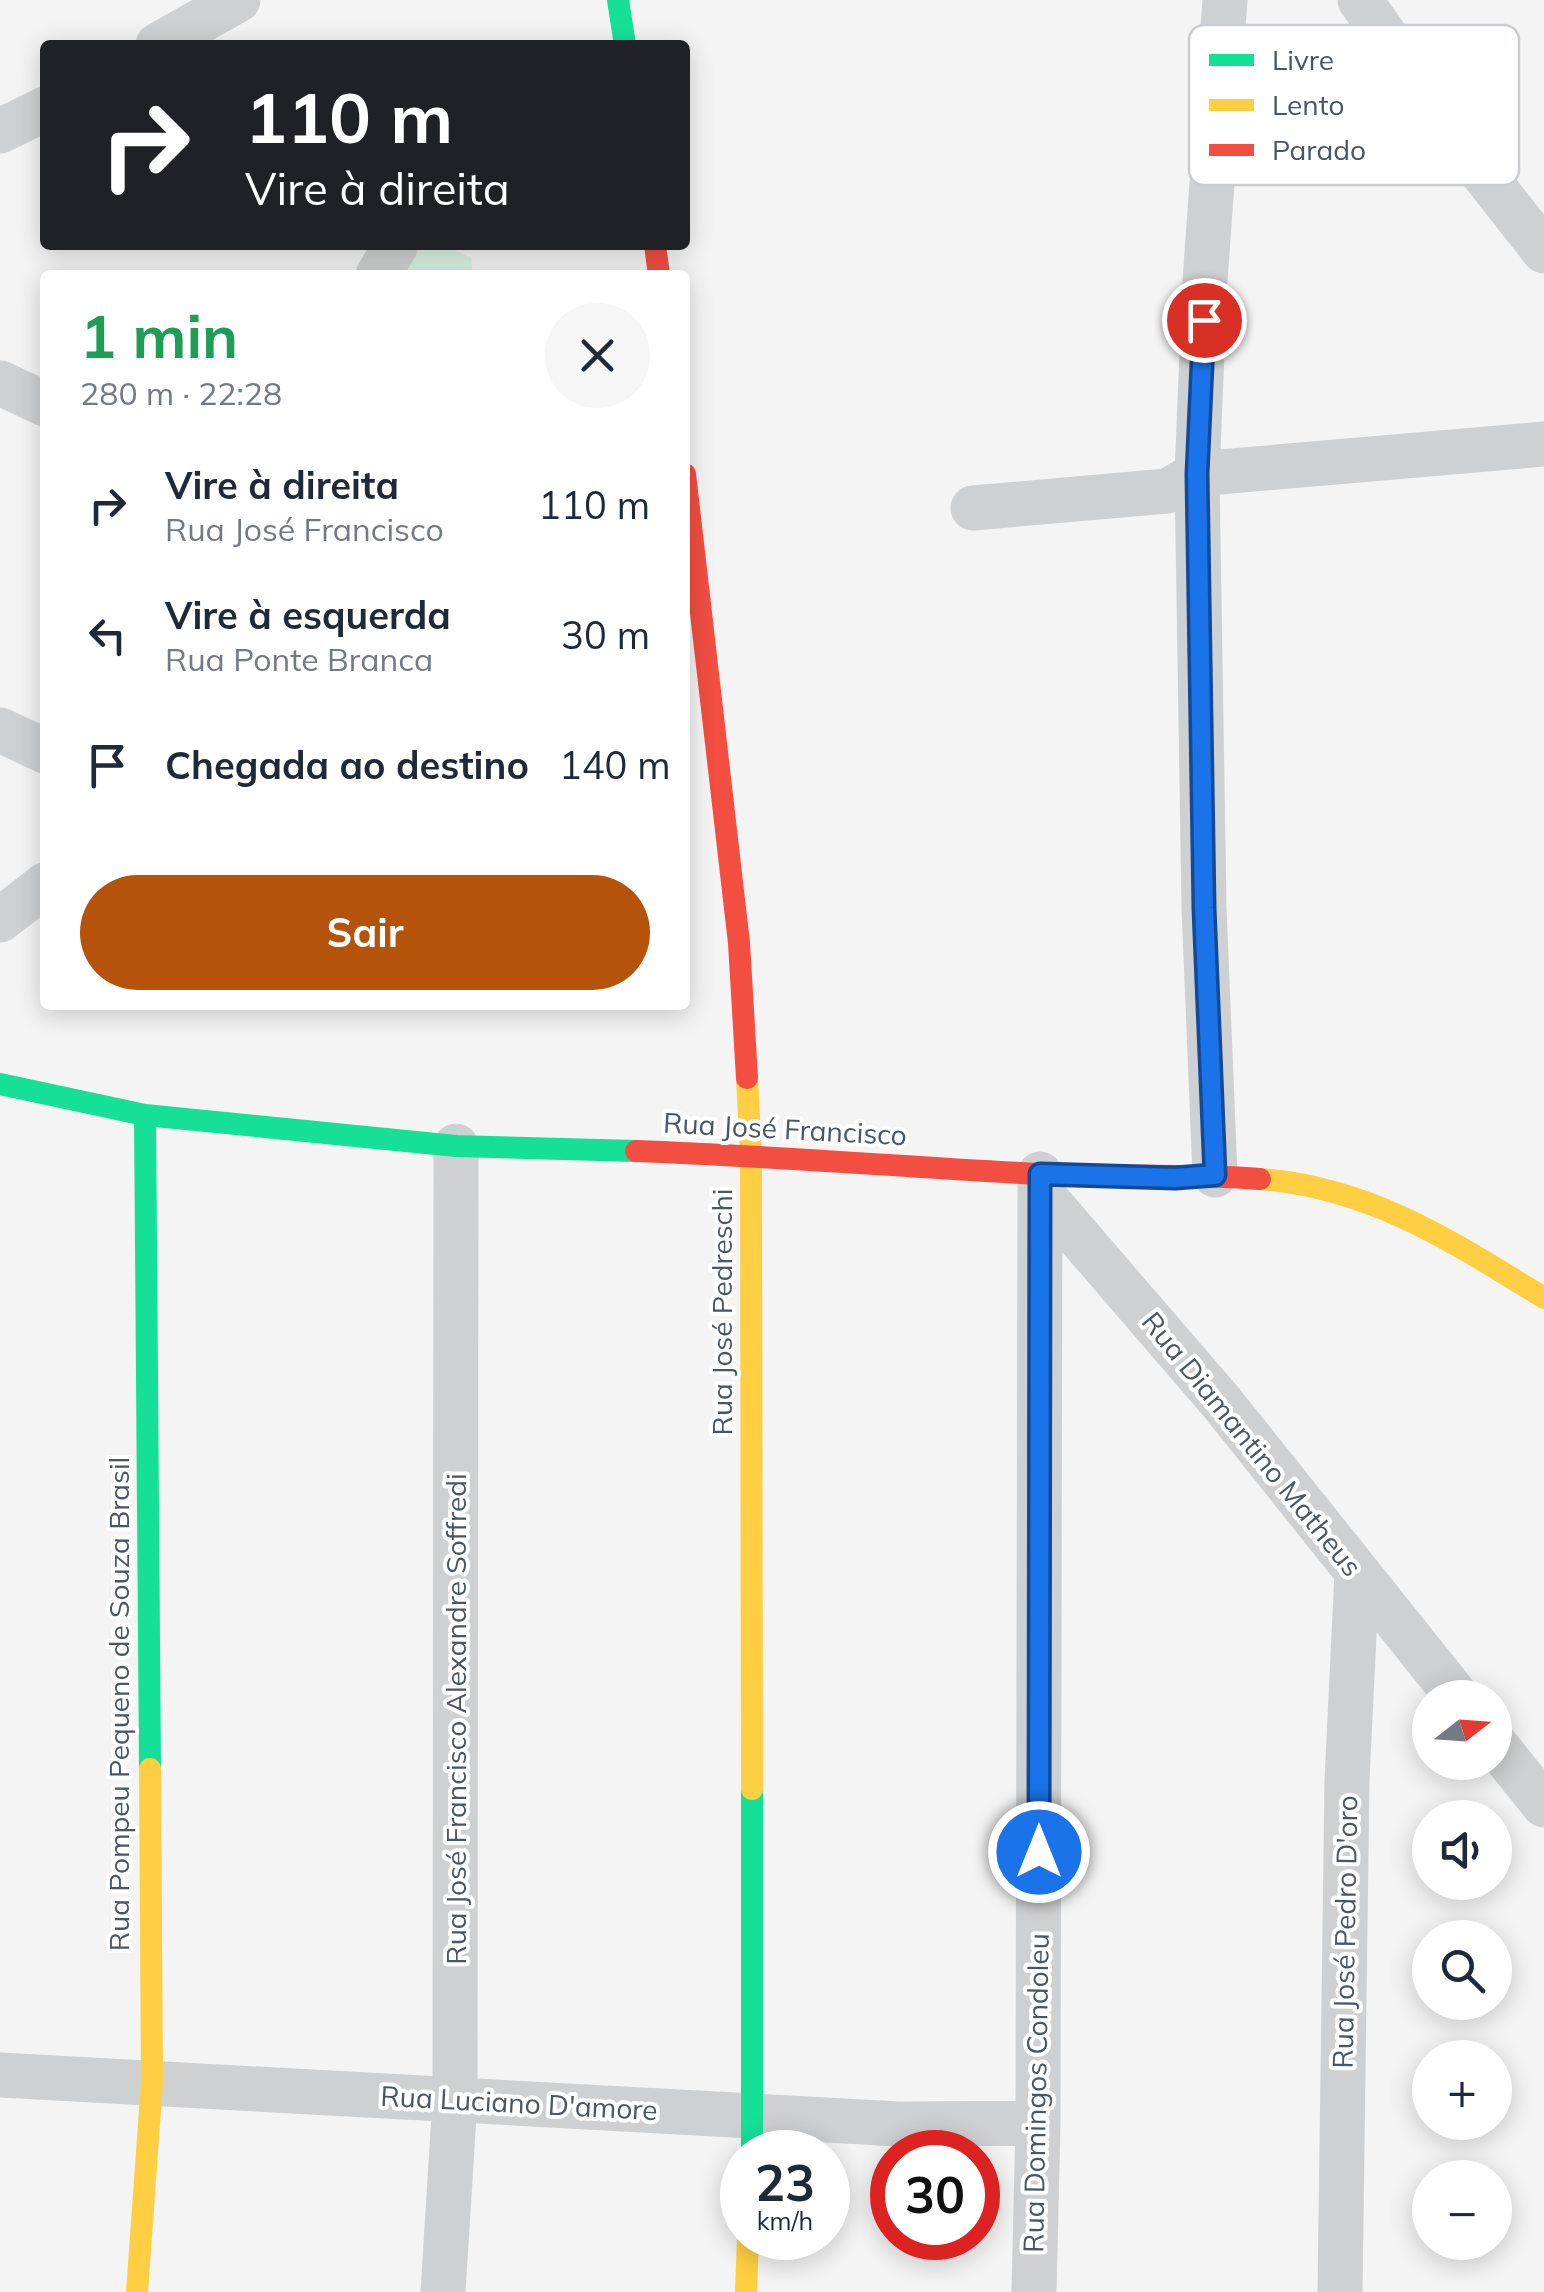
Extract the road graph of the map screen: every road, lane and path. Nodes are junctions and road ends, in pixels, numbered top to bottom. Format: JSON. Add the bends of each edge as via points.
{"nodes":[{"id":1,"x":238,"y":0,"type":"edge"},
{"id":2,"x":618,"y":0,"type":"edge"},
{"id":3,"x":1226,"y":0,"type":"edge"},
{"id":4,"x":1360,"y":0,"type":"edge"},
{"id":5,"x":1224,"y":25,"type":"edge"},
{"id":6,"x":1378,"y":25,"type":"edge"},
{"id":7,"x":167,"y":40,"type":"edge"},
{"id":8,"x":624,"y":40,"type":"edge"},
{"id":9,"x":40,"y":111,"type":"edge"},
{"id":10,"x":0,"y":130,"type":"edge"},
{"id":11,"x":1212,"y":185,"type":"edge"},
{"id":12,"x":1492,"y":185,"type":"edge"},
{"id":13,"x":1544,"y":251,"type":"edge"},
{"id":14,"x":0,"y":384,"type":"edge"},
{"id":15,"x":40,"y":402,"type":"edge"},
{"id":16,"x":1544,"y":444,"type":"edge"},
{"id":17,"x":1197,"y":474,"type":"junction"},
{"id":18,"x":973,"y":508,"type":"dead end"},
{"id":19,"x":690,"y":517,"type":"edge"},
{"id":20,"x":0,"y":730,"type":"edge"},
{"id":21,"x":40,"y":749,"type":"edge"},
{"id":22,"x":40,"y":889,"type":"edge"},
{"id":23,"x":0,"y":920,"type":"edge"},
{"id":24,"x":0,"y":1084,"type":"edge"},
{"id":25,"x":146,"y":1115,"type":"junction"},
{"id":26,"x":456,"y":1146,"type":"junction"},
{"id":27,"x":752,"y":1155,"type":"junction"},
{"id":28,"x":1215,"y":1175,"type":"junction"},
{"id":29,"x":1041,"y":1184,"type":"junction"},
{"id":30,"x":1544,"y":1298,"type":"edge"},
{"id":31,"x":1357,"y":1573,"type":"junction"},
{"id":32,"x":1443,"y":1680,"type":"edge"},
{"id":33,"x":1512,"y":1765,"type":"edge"},
{"id":34,"x":1544,"y":1805,"type":"edge"},
{"id":35,"x":0,"y":2075,"type":"edge"},
{"id":36,"x":152,"y":2082,"type":"junction"},
{"id":37,"x":455,"y":2099,"type":"junction"},
{"id":38,"x":1038,"y":2123,"type":"junction"},
{"id":39,"x":720,"y":2130,"type":"edge"},
{"id":40,"x":753,"y":2130,"type":"edge"},
{"id":41,"x":811,"y":2130,"type":"edge"},
{"id":42,"x":747,"y":2260,"type":"edge"},
{"id":43,"x":137,"y":2292,"type":"edge"},
{"id":44,"x":443,"y":2292,"type":"edge"},
{"id":45,"x":746,"y":2292,"type":"edge"},
{"id":46,"x":1034,"y":2292,"type":"edge"},
{"id":47,"x":1340,"y":2292,"type":"edge"}],
"edges":[{"from":1,"to":7,"type":"street"},
{"from":2,"to":8,"type":"street"},
{"from":3,"to":5,"type":"street"},
{"from":4,"to":6,"type":"street"},
{"from":9,"to":10,"type":"street"},
{"from":11,"to":17,"type":"street"},
{"from":12,"to":13,"type":"street"},
{"from":14,"to":15,"type":"street"},
{"from":16,"to":17,"type":"street"},
{"from":17,"to":18,"type":"street","via":[[1167,491]]},
{"from":17,"to":28,"type":"street"},
{"from":19,"to":27,"type":"street","name":"Rua José Pedreschi","via":[[739,943]]},
{"from":20,"to":21,"type":"street"},
{"from":22,"to":23,"type":"street"},
{"from":24,"to":25,"type":"street","name":"Rua José Francisco"},
{"from":25,"to":26,"type":"street","name":"Rua José Francisco"},
{"from":25,"to":36,"type":"street","name":"Rua Pompeu Pequeno de Souza Brasil"},
{"from":26,"to":27,"type":"street","name":"Rua José Francisco"},
{"from":26,"to":37,"type":"street","name":"Rua José Francisco Alexandre Soffredi"},
{"from":27,"to":29,"type":"street","name":"Rua José Francisco"},
{"from":27,"to":40,"type":"street","name":"Rua José Pedreschi"},
{"from":28,"to":29,"type":"street","name":"Rua José Francisco"},
{"from":28,"to":30,"type":"street","name":"Rua José Francisco","via":[[1304,1182],[1376,1204]]},
{"from":29,"to":31,"type":"street","name":"Rua Diamantino Matheus"},
{"from":29,"to":38,"type":"street","name":"Rua Domingos Condoleu"},
{"from":31,"to":32,"type":"street","name":"Rua Diamantino Matheus"},
{"from":31,"to":47,"type":"street","name":"Rua José Pedro D'oro","via":[[1347,1780]]},
{"from":33,"to":34,"type":"street"},
{"from":35,"to":36,"type":"street","name":"Rua Luciano D'amore"},
{"from":36,"to":37,"type":"street","name":"Rua Luciano D'amore"},
{"from":36,"to":43,"type":"street","name":"Rua Pompeu Pequeno de Souza Brasil"},
{"from":37,"to":39,"type":"street","name":"Rua Luciano D'amore"},
{"from":37,"to":44,"type":"street","name":"Rua José Francisco Alexandre Soffredi"},
{"from":38,"to":41,"type":"street","name":"Rua Luciano D'amore"},
{"from":38,"to":46,"type":"street","name":"Rua Domingos Condoleu"},
{"from":42,"to":45,"type":"street"}]}
